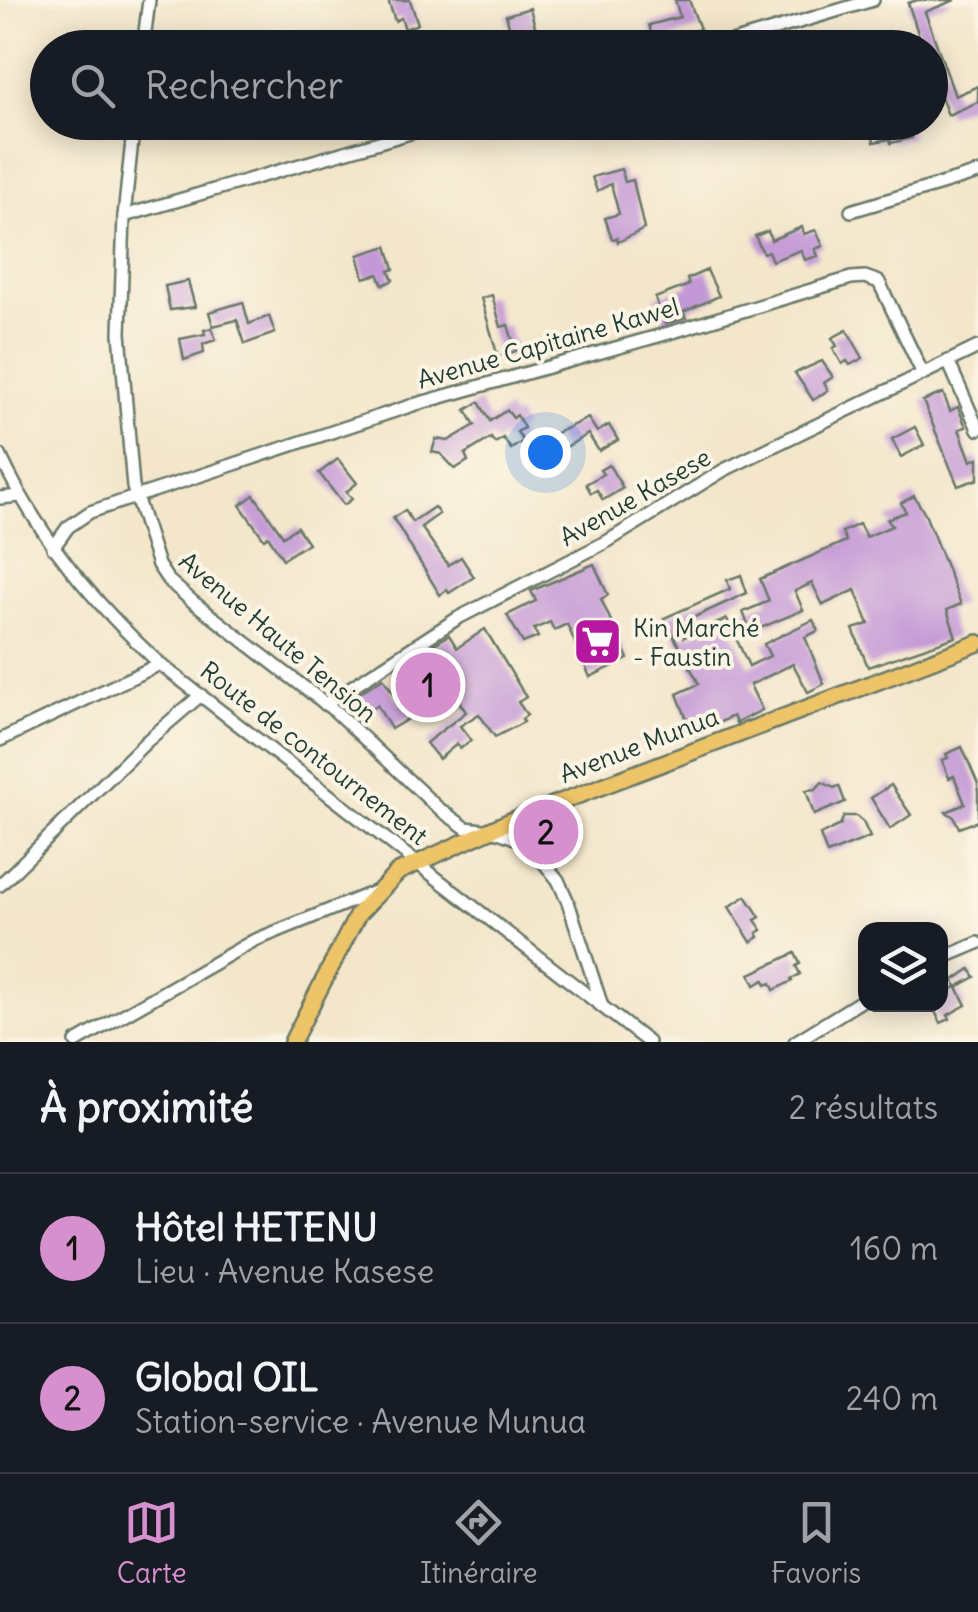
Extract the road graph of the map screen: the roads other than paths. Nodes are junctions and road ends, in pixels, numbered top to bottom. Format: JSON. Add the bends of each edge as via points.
{"nodes":[{"id":1,"x":148,"y":0,"type":"edge"},
{"id":2,"x":873,"y":0,"type":"edge"},
{"id":3,"x":145,"y":30,"type":"edge"},
{"id":4,"x":772,"y":30,"type":"edge"},
{"id":5,"x":132,"y":140,"type":"edge"},
{"id":6,"x":386,"y":140,"type":"edge"},
{"id":7,"x":978,"y":172,"type":"edge"},
{"id":8,"x":851,"y":211,"type":"dead end"},
{"id":9,"x":124,"y":216,"type":"junction"},
{"id":10,"x":978,"y":347,"type":"edge"},
{"id":11,"x":948,"y":361,"type":"junction"},
{"id":12,"x":923,"y":374,"type":"junction"},
{"id":13,"x":978,"y":429,"type":"edge"},
{"id":14,"x":0,"y":455,"type":"edge"},
{"id":15,"x":20,"y":496,"type":"junction"},
{"id":16,"x":0,"y":498,"type":"edge"},
{"id":17,"x":136,"y":499,"type":"junction"},
{"id":18,"x":53,"y":548,"type":"junction"},
{"id":19,"x":978,"y":644,"type":"edge"},
{"id":20,"x":160,"y":664,"type":"junction"},
{"id":21,"x":201,"y":695,"type":"junction"},
{"id":22,"x":325,"y":704,"type":"junction"},
{"id":23,"x":0,"y":740,"type":"edge"},
{"id":24,"x":484,"y":832,"type":"junction"},
{"id":25,"x":417,"y":862,"type":"junction"},
{"id":26,"x":0,"y":886,"type":"edge"},
{"id":27,"x":379,"y":890,"type":"junction"},
{"id":28,"x":978,"y":943,"type":"edge"},
{"id":29,"x":948,"y":956,"type":"edge"},
{"id":30,"x":858,"y":1003,"type":"edge"},
{"id":31,"x":602,"y":1006,"type":"junction"},
{"id":32,"x":76,"y":1042,"type":"edge"},
{"id":33,"x":292,"y":1042,"type":"edge"},
{"id":34,"x":648,"y":1042,"type":"edge"},
{"id":35,"x":796,"y":1042,"type":"edge"}],
"edges":[{"from":1,"to":3,"type":"street"},
{"from":2,"to":4,"type":"street"},
{"from":5,"to":9,"type":"street","name":"Avenue Haute Tension"},
{"from":6,"to":9,"type":"street"},
{"from":7,"to":8,"type":"street"},
{"from":9,"to":17,"type":"street","name":"Avenue Haute Tension","via":[[120,334]]},
{"from":10,"to":11,"type":"street","name":"Avenue Kasese"},
{"from":11,"to":12,"type":"street","name":"Avenue Kasese"},
{"from":11,"to":13,"type":"street"},
{"from":12,"to":17,"type":"street","name":"Avenue Capitaine Kawel","via":[[879,282],[852,278],[413,405]]},
{"from":12,"to":22,"type":"street","name":"Avenue Kasese","via":[[724,470],[608,541],[458,618]]},
{"from":14,"to":15,"type":"street","name":"Route de contournement"},
{"from":15,"to":16,"type":"street"},
{"from":15,"to":18,"type":"street","name":"Route de contournement"},
{"from":17,"to":18,"type":"street","via":[[80,518]]},
{"from":17,"to":22,"type":"street","name":"Avenue Haute Tension","via":[[168,580]]},
{"from":18,"to":20,"type":"street","name":"Route de contournement"},
{"from":19,"to":24,"type":"main road","name":"Avenue Munua"},
{"from":20,"to":21,"type":"street","name":"Route de contournement"},
{"from":20,"to":23,"type":"street"},
{"from":21,"to":25,"type":"street","name":"Route de contournement"},
{"from":21,"to":26,"type":"street"},
{"from":22,"to":24,"type":"street","name":"Avenue Haute Tension","via":[[438,808]]},
{"from":24,"to":25,"type":"main road","name":"Avenue Munua"},
{"from":24,"to":31,"type":"street","name":"Avenue Haute Tension","via":[[520,840],[558,880]]},
{"from":25,"to":27,"type":"main road","name":"Avenue Munua"},
{"from":25,"to":31,"type":"street","name":"Route de contournement"},
{"from":27,"to":32,"type":"street","via":[[253,941]]},
{"from":27,"to":33,"type":"main road","name":"Avenue Munua","via":[[358,914]]},
{"from":28,"to":29,"type":"street"},
{"from":30,"to":35,"type":"street"},
{"from":31,"to":34,"type":"street","name":"Route de contournement"}]}
